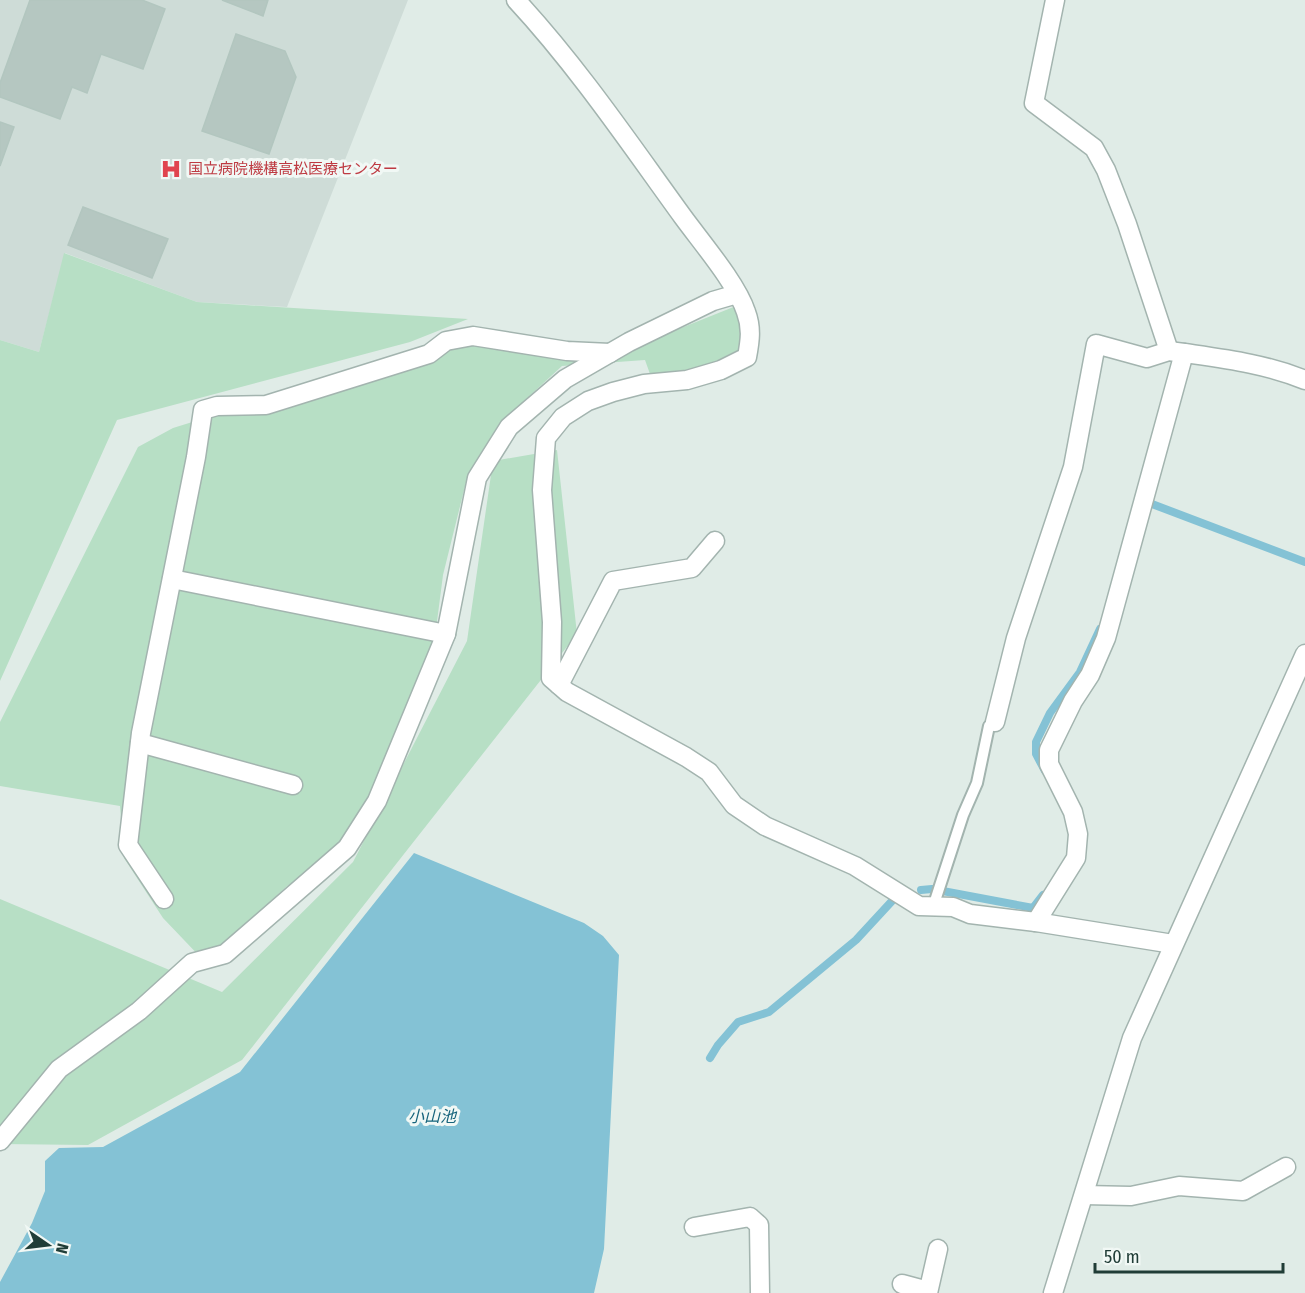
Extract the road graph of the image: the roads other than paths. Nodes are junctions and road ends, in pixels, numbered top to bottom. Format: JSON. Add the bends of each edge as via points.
{"nodes":[{"id":1,"x":516,"y":0,"type":"edge"},
{"id":2,"x":1055,"y":0,"type":"edge"},
{"id":3,"x":737,"y":294,"type":"junction"},
{"id":4,"x":1177,"y":352,"type":"junction"},
{"id":5,"x":610,"y":353,"type":"junction"},
{"id":6,"x":1305,"y":380,"type":"edge"},
{"id":7,"x":715,"y":541,"type":"dead end"},
{"id":8,"x":172,"y":579,"type":"junction"},
{"id":9,"x":446,"y":634,"type":"junction"},
{"id":10,"x":1305,"y":654,"type":"edge"},
{"id":11,"x":559,"y":685,"type":"junction"},
{"id":12,"x":995,"y":722,"type":"joint"},
{"id":13,"x":140,"y":743,"type":"junction"},
{"id":14,"x":293,"y":785,"type":"dead end"},
{"id":15,"x":164,"y":898,"type":"dead end"},
{"id":16,"x":933,"y":907,"type":"junction"},
{"id":17,"x":1036,"y":922,"type":"junction"},
{"id":18,"x":1173,"y":944,"type":"junction"},
{"id":19,"x":0,"y":1141,"type":"edge"},
{"id":20,"x":1286,"y":1167,"type":"dead end"},
{"id":21,"x":1083,"y":1195,"type":"junction"},
{"id":22,"x":694,"y":1227,"type":"dead end"},
{"id":23,"x":938,"y":1249,"type":"dead end"},
{"id":24,"x":902,"y":1284,"type":"dead end"},
{"id":25,"x":928,"y":1292,"type":"edge"},
{"id":26,"x":760,"y":1293,"type":"edge"},
{"id":27,"x":1053,"y":1293,"type":"edge"}],
"edges":[{"from":1,"to":3,"type":"street","via":[[612,118]]},
{"from":2,"to":4,"type":"street","via":[[1034,103],[1094,148]]},
{"from":3,"to":5,"type":"street","via":[[713,301]]},
{"from":3,"to":11,"type":"street","via":[[751,333],[747,357],[722,370],[687,380],[644,384],[588,401],[563,417],[546,438],[542,490],[552,678]]},
{"from":4,"to":6,"type":"street","via":[[1256,364]]},
{"from":4,"to":12,"type":"street","via":[[1147,358],[1096,344],[1073,467],[1016,638]]},
{"from":4,"to":17,"type":"street","via":[[1106,638],[1049,750],[1049,764],[1073,812],[1078,834],[1076,858]]},
{"from":5,"to":8,"type":"street","via":[[567,351],[473,336],[446,341],[429,354],[267,405],[202,410]]},
{"from":5,"to":9,"type":"street","via":[[565,379],[508,428],[477,478]]},
{"from":7,"to":11,"type":"street","via":[[692,568],[613,581]]},
{"from":8,"to":9,"type":"street"},
{"from":8,"to":13,"type":"street"},
{"from":9,"to":19,"type":"street","via":[[377,801],[347,848],[225,954],[192,963],[139,1011],[59,1069]]},
{"from":10,"to":18,"type":"street"},
{"from":11,"to":16,"type":"street","via":[[709,772],[734,805],[765,826],[855,866],[919,906]]},
{"from":12,"to":16,"type":"lane","via":[[989,726],[977,783]]},
{"from":13,"to":14,"type":"street"},
{"from":13,"to":15,"type":"street","via":[[128,844]]},
{"from":16,"to":17,"type":"street"},
{"from":17,"to":18,"type":"street"},
{"from":18,"to":21,"type":"street","via":[[1132,1038]]},
{"from":20,"to":21,"type":"street","via":[[1243,1191],[1179,1186],[1131,1196]]},
{"from":21,"to":27,"type":"street"},
{"from":22,"to":26,"type":"street","via":[[750,1217],[759,1225]]},
{"from":23,"to":25,"type":"street"},
{"from":24,"to":25,"type":"street"}]}
